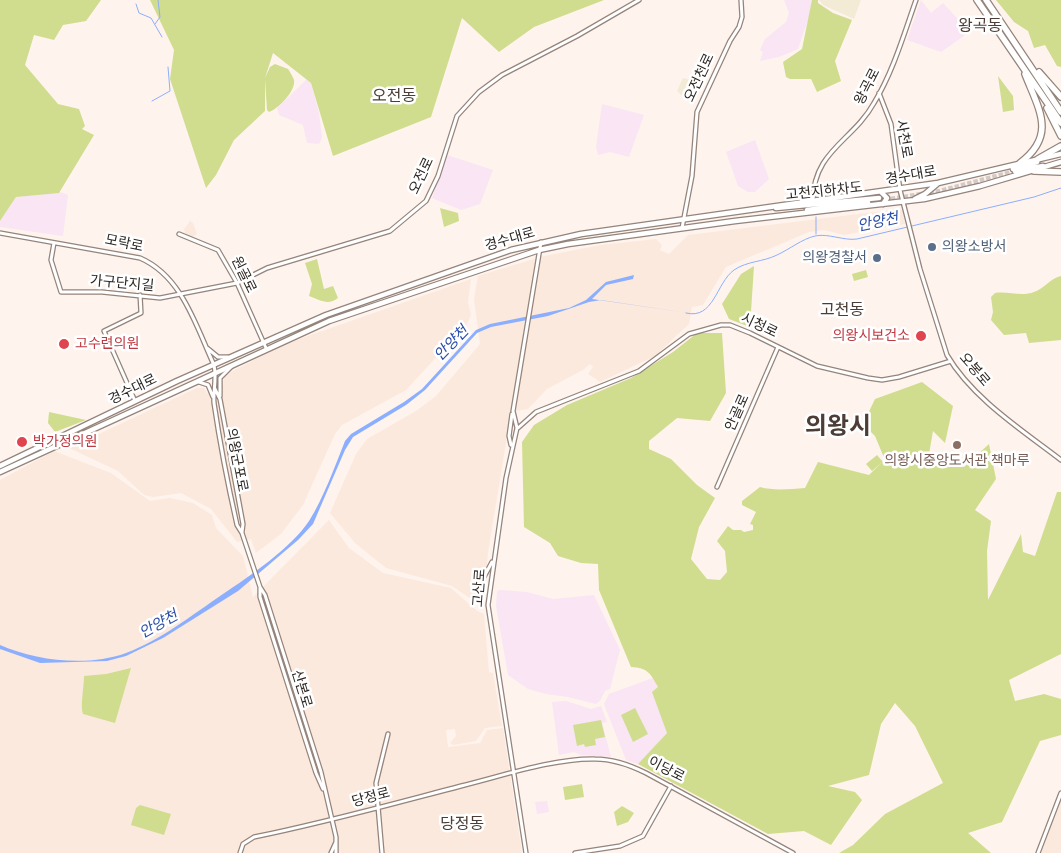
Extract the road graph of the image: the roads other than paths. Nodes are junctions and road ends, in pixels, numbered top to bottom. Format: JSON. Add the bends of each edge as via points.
{"nodes":[{"id":1,"x":639,"y":0,"type":"edge"},
{"id":2,"x":740,"y":0,"type":"edge"},
{"id":3,"x":916,"y":0,"type":"edge"},
{"id":4,"x":977,"y":0,"type":"edge"},
{"id":5,"x":986,"y":0,"type":"edge"},
{"id":6,"x":1020,"y":49,"type":"junction"},
{"id":7,"x":1022,"y":65,"type":"junction"},
{"id":8,"x":1038,"y":90,"type":"junction"},
{"id":9,"x":879,"y":93,"type":"junction"},
{"id":10,"x":1049,"y":94,"type":"junction"},
{"id":11,"x":1061,"y":97,"type":"edge"},
{"id":12,"x":1061,"y":106,"type":"edge"},
{"id":13,"x":1061,"y":112,"type":"edge"},
{"id":14,"x":1061,"y":123,"type":"edge"},
{"id":15,"x":1060,"y":134,"type":"edge"},
{"id":16,"x":1061,"y":146,"type":"edge"},
{"id":17,"x":1061,"y":154,"type":"edge"},
{"id":18,"x":1048,"y":158,"type":"junction"},
{"id":19,"x":1038,"y":159,"type":"junction"},
{"id":20,"x":1061,"y":162,"type":"edge"},
{"id":21,"x":1020,"y":163,"type":"junction"},
{"id":22,"x":1052,"y":165,"type":"junction"},
{"id":23,"x":1034,"y":171,"type":"junction"},
{"id":24,"x":1061,"y":172,"type":"edge"},
{"id":25,"x":938,"y":184,"type":"junction"},
{"id":26,"x":900,"y":190,"type":"junction"},
{"id":27,"x":880,"y":199,"type":"junction"},
{"id":28,"x":918,"y":200,"type":"junction"},
{"id":29,"x":813,"y":201,"type":"junction"},
{"id":30,"x":904,"y":202,"type":"junction"},
{"id":31,"x":772,"y":208,"type":"junction"},
{"id":32,"x":684,"y":221,"type":"junction"},
{"id":33,"x":682,"y":229,"type":"junction"},
{"id":34,"x":0,"y":233,"type":"edge"},
{"id":35,"x":179,"y":234,"type":"dead end"},
{"id":36,"x":541,"y":242,"type":"junction"},
{"id":37,"x":54,"y":243,"type":"junction"},
{"id":38,"x":539,"y":250,"type":"junction"},
{"id":39,"x":237,"y":283,"type":"junction"},
{"id":40,"x":180,"y":293,"type":"junction"},
{"id":41,"x":140,"y":295,"type":"junction"},
{"id":42,"x":264,"y":343,"type":"junction"},
{"id":43,"x":205,"y":346,"type":"junction"},
{"id":44,"x":778,"y":347,"type":"junction"},
{"id":45,"x":266,"y":348,"type":"junction"},
{"id":46,"x":231,"y":358,"type":"junction"},
{"id":47,"x":951,"y":361,"type":"junction"},
{"id":48,"x":234,"y":364,"type":"junction"},
{"id":49,"x":214,"y":365,"type":"junction"},
{"id":50,"x":216,"y":373,"type":"junction"},
{"id":51,"x":196,"y":382,"type":"junction"},
{"id":52,"x":215,"y":389,"type":"junction"},
{"id":53,"x":220,"y":399,"type":"junction"},
{"id":54,"x":214,"y":400,"type":"junction"},
{"id":55,"x":135,"y":402,"type":"junction"},
{"id":56,"x":513,"y":411,"type":"junction"},
{"id":57,"x":526,"y":418,"type":"junction"},
{"id":58,"x":517,"y":428,"type":"junction"},
{"id":59,"x":512,"y":447,"type":"junction"},
{"id":60,"x":1061,"y":460,"type":"edge"},
{"id":61,"x":0,"y":466,"type":"edge"},
{"id":62,"x":0,"y":472,"type":"edge"},
{"id":63,"x":717,"y":487,"type":"dead end"},
{"id":64,"x":242,"y":533,"type":"junction"},
{"id":65,"x":493,"y":559,"type":"junction"},
{"id":66,"x":252,"y":564,"type":"joint"},
{"id":67,"x":478,"y":588,"type":"dead end"},
{"id":68,"x":388,"y":734,"type":"dead end"},
{"id":69,"x":515,"y":772,"type":"junction"},
{"id":70,"x":671,"y":786,"type":"junction"},
{"id":71,"x":1061,"y":793,"type":"edge"},
{"id":72,"x":377,"y":808,"type":"junction"},
{"id":73,"x":333,"y":820,"type":"junction"},
{"id":74,"x":336,"y":842,"type":"junction"},
{"id":75,"x":240,"y":853,"type":"edge"},
{"id":76,"x":332,"y":853,"type":"edge"},
{"id":77,"x":337,"y":853,"type":"edge"},
{"id":78,"x":382,"y":853,"type":"edge"},
{"id":79,"x":526,"y":853,"type":"edge"},
{"id":80,"x":575,"y":853,"type":"edge"},
{"id":81,"x":793,"y":853,"type":"edge"},
{"id":82,"x":1038,"y":853,"type":"edge"}],
"edges":[{"from":1,"to":39,"type":"street","name":"오전로","via":[[502,75],[479,92],[456,116],[438,176],[426,201],[390,231],[267,268]]},
{"from":2,"to":32,"type":"street","name":"오전천로","via":[[742,17],[739,27],[697,112],[692,176]]},
{"from":3,"to":9,"type":"street","name":"왕곡로"},
{"from":4,"to":7,"type":"highway"},
{"from":5,"to":6,"type":"highway"},
{"from":6,"to":10,"type":"highway"},
{"from":6,"to":11,"type":"highway"},
{"from":7,"to":8,"type":"highway"},
{"from":7,"to":21,"type":"highway","via":[[1040,113],[1042,135],[1035,150]]},
{"from":8,"to":14,"type":"highway"},
{"from":8,"to":15,"type":"highway"},
{"from":9,"to":26,"type":"street","name":"사천로","via":[[891,124]]},
{"from":9,"to":29,"type":"street","name":"왕곡로","via":[[863,119],[820,167],[813,187]]},
{"from":10,"to":12,"type":"highway"},
{"from":10,"to":13,"type":"highway"},
{"from":16,"to":19,"type":"highway"},
{"from":17,"to":18,"type":"main road","name":"경수대로"},
{"from":18,"to":19,"type":"main road","name":"경수대로"},
{"from":18,"to":22,"type":"main road","via":[[1014,170]]},
{"from":19,"to":21,"type":"main road","name":"경수대로"},
{"from":20,"to":22,"type":"main road","name":"경수대로"},
{"from":21,"to":25,"type":"main road","name":"경수대로"},
{"from":22,"to":23,"type":"main road","name":"경수대로"},
{"from":23,"to":24,"type":"highway"},
{"from":23,"to":28,"type":"main road","name":"경수대로"},
{"from":25,"to":26,"type":"main road","name":"경수대로"},
{"from":25,"to":28,"type":"main road","via":[[915,198]]},
{"from":26,"to":27,"type":"main road","name":"경수대로"},
{"from":26,"to":30,"type":"street"},
{"from":27,"to":29,"type":"main road","name":"경수대로"},
{"from":27,"to":30,"type":"main road","name":"경수대로"},
{"from":27,"to":31,"type":"main road","name":"고천지하차도"},
{"from":27,"to":33,"type":"main road","name":"경수대로"},
{"from":28,"to":30,"type":"main road","name":"경수대로"},
{"from":29,"to":31,"type":"main road","name":"경수대로"},
{"from":30,"to":47,"type":"street","name":"오봉로","via":[[937,328]]},
{"from":31,"to":32,"type":"main road","name":"경수대로"},
{"from":32,"to":33,"type":"street","name":"오전천로"},
{"from":32,"to":36,"type":"main road","name":"경수대로"},
{"from":33,"to":38,"type":"main road","name":"경수대로"},
{"from":34,"to":37,"type":"street","name":"모락로"},
{"from":35,"to":39,"type":"street","name":"원골로","via":[[218,250]]},
{"from":36,"to":38,"type":"street"},
{"from":36,"to":42,"type":"main road","name":"경수대로","via":[[342,309]]},
{"from":37,"to":40,"type":"street","name":"모락로","via":[[140,258],[159,267]]},
{"from":37,"to":41,"type":"street","name":"가구단지길","via":[[51,260],[61,292]]},
{"from":38,"to":45,"type":"main road","name":"경수대로","via":[[329,321]]},
{"from":38,"to":56,"type":"street","name":"고산로"},
{"from":39,"to":40,"type":"street","name":"오전로"},
{"from":39,"to":42,"type":"street","name":"원골로"},
{"from":40,"to":41,"type":"street","name":"가구단지길","via":[[160,298]]},
{"from":40,"to":43,"type":"street","name":"모락로"},
{"from":41,"to":55,"type":"street","via":[[141,313],[104,331]]},
{"from":42,"to":45,"type":"street","name":"원골로"},
{"from":42,"to":46,"type":"main road","name":"경수대로"},
{"from":43,"to":46,"type":"street","via":[[218,357]]},
{"from":43,"to":49,"type":"street","name":"모락로"},
{"from":44,"to":47,"type":"street","name":"시청로","via":[[817,366],[882,380]]},
{"from":44,"to":57,"type":"street","name":"시청로","via":[[730,325],[698,329],[639,371]]},
{"from":44,"to":63,"type":"street","name":"안골로"},
{"from":45,"to":48,"type":"main road","name":"경수대로"},
{"from":46,"to":49,"type":"main road","name":"경수대로"},
{"from":47,"to":60,"type":"street","name":"오봉로","via":[[990,405]]},
{"from":48,"to":50,"type":"main road","name":"경수대로"},
{"from":48,"to":53,"type":"street","via":[[220,378]]},
{"from":49,"to":50,"type":"street","name":"모락로"},
{"from":49,"to":55,"type":"main road","name":"경수대로"},
{"from":50,"to":51,"type":"main road","name":"경수대로"},
{"from":50,"to":52,"type":"street","name":"의왕군포로"},
{"from":51,"to":54,"type":"street","via":[[208,385]]},
{"from":51,"to":62,"type":"main road","name":"경수대로"},
{"from":52,"to":53,"type":"street","name":"의왕군포로"},
{"from":52,"to":54,"type":"street","name":"의왕군포로"},
{"from":53,"to":64,"type":"street","name":"의왕군포로"},
{"from":54,"to":64,"type":"street","name":"의왕군포로","via":[[233,506]]},
{"from":55,"to":61,"type":"main road","name":"경수대로"},
{"from":56,"to":57,"type":"street","via":[[516,417]]},
{"from":56,"to":58,"type":"street","name":"고산로"},
{"from":56,"to":59,"type":"street","via":[[508,436]]},
{"from":57,"to":58,"type":"street","name":"시청로"},
{"from":58,"to":59,"type":"street","name":"고산로"},
{"from":59,"to":65,"type":"street","name":"고산로"},
{"from":64,"to":66,"type":"street","name":"의왕군포로"},
{"from":65,"to":67,"type":"street"},
{"from":65,"to":69,"type":"street","name":"고산로","via":[[489,612]]},
{"from":66,"to":73,"type":"street","name":"산본로"},
{"from":68,"to":72,"type":"street","via":[[377,775]]},
{"from":69,"to":70,"type":"street","name":"이당로","via":[[578,759],[607,759],[628,764]]},
{"from":69,"to":72,"type":"street","name":"당정로"},
{"from":69,"to":79,"type":"street","name":"고산로"},
{"from":70,"to":80,"type":"street","via":[[643,836],[620,846]]},
{"from":70,"to":81,"type":"street","name":"이당로"},
{"from":71,"to":82,"type":"street"},
{"from":72,"to":73,"type":"street","name":"당정로"},
{"from":72,"to":78,"type":"street"},
{"from":73,"to":74,"type":"street","name":"산본로"},
{"from":73,"to":75,"type":"street","name":"당정로","via":[[254,836],[246,840]]},
{"from":74,"to":76,"type":"street"},
{"from":74,"to":77,"type":"street","name":"산본로"}]}
